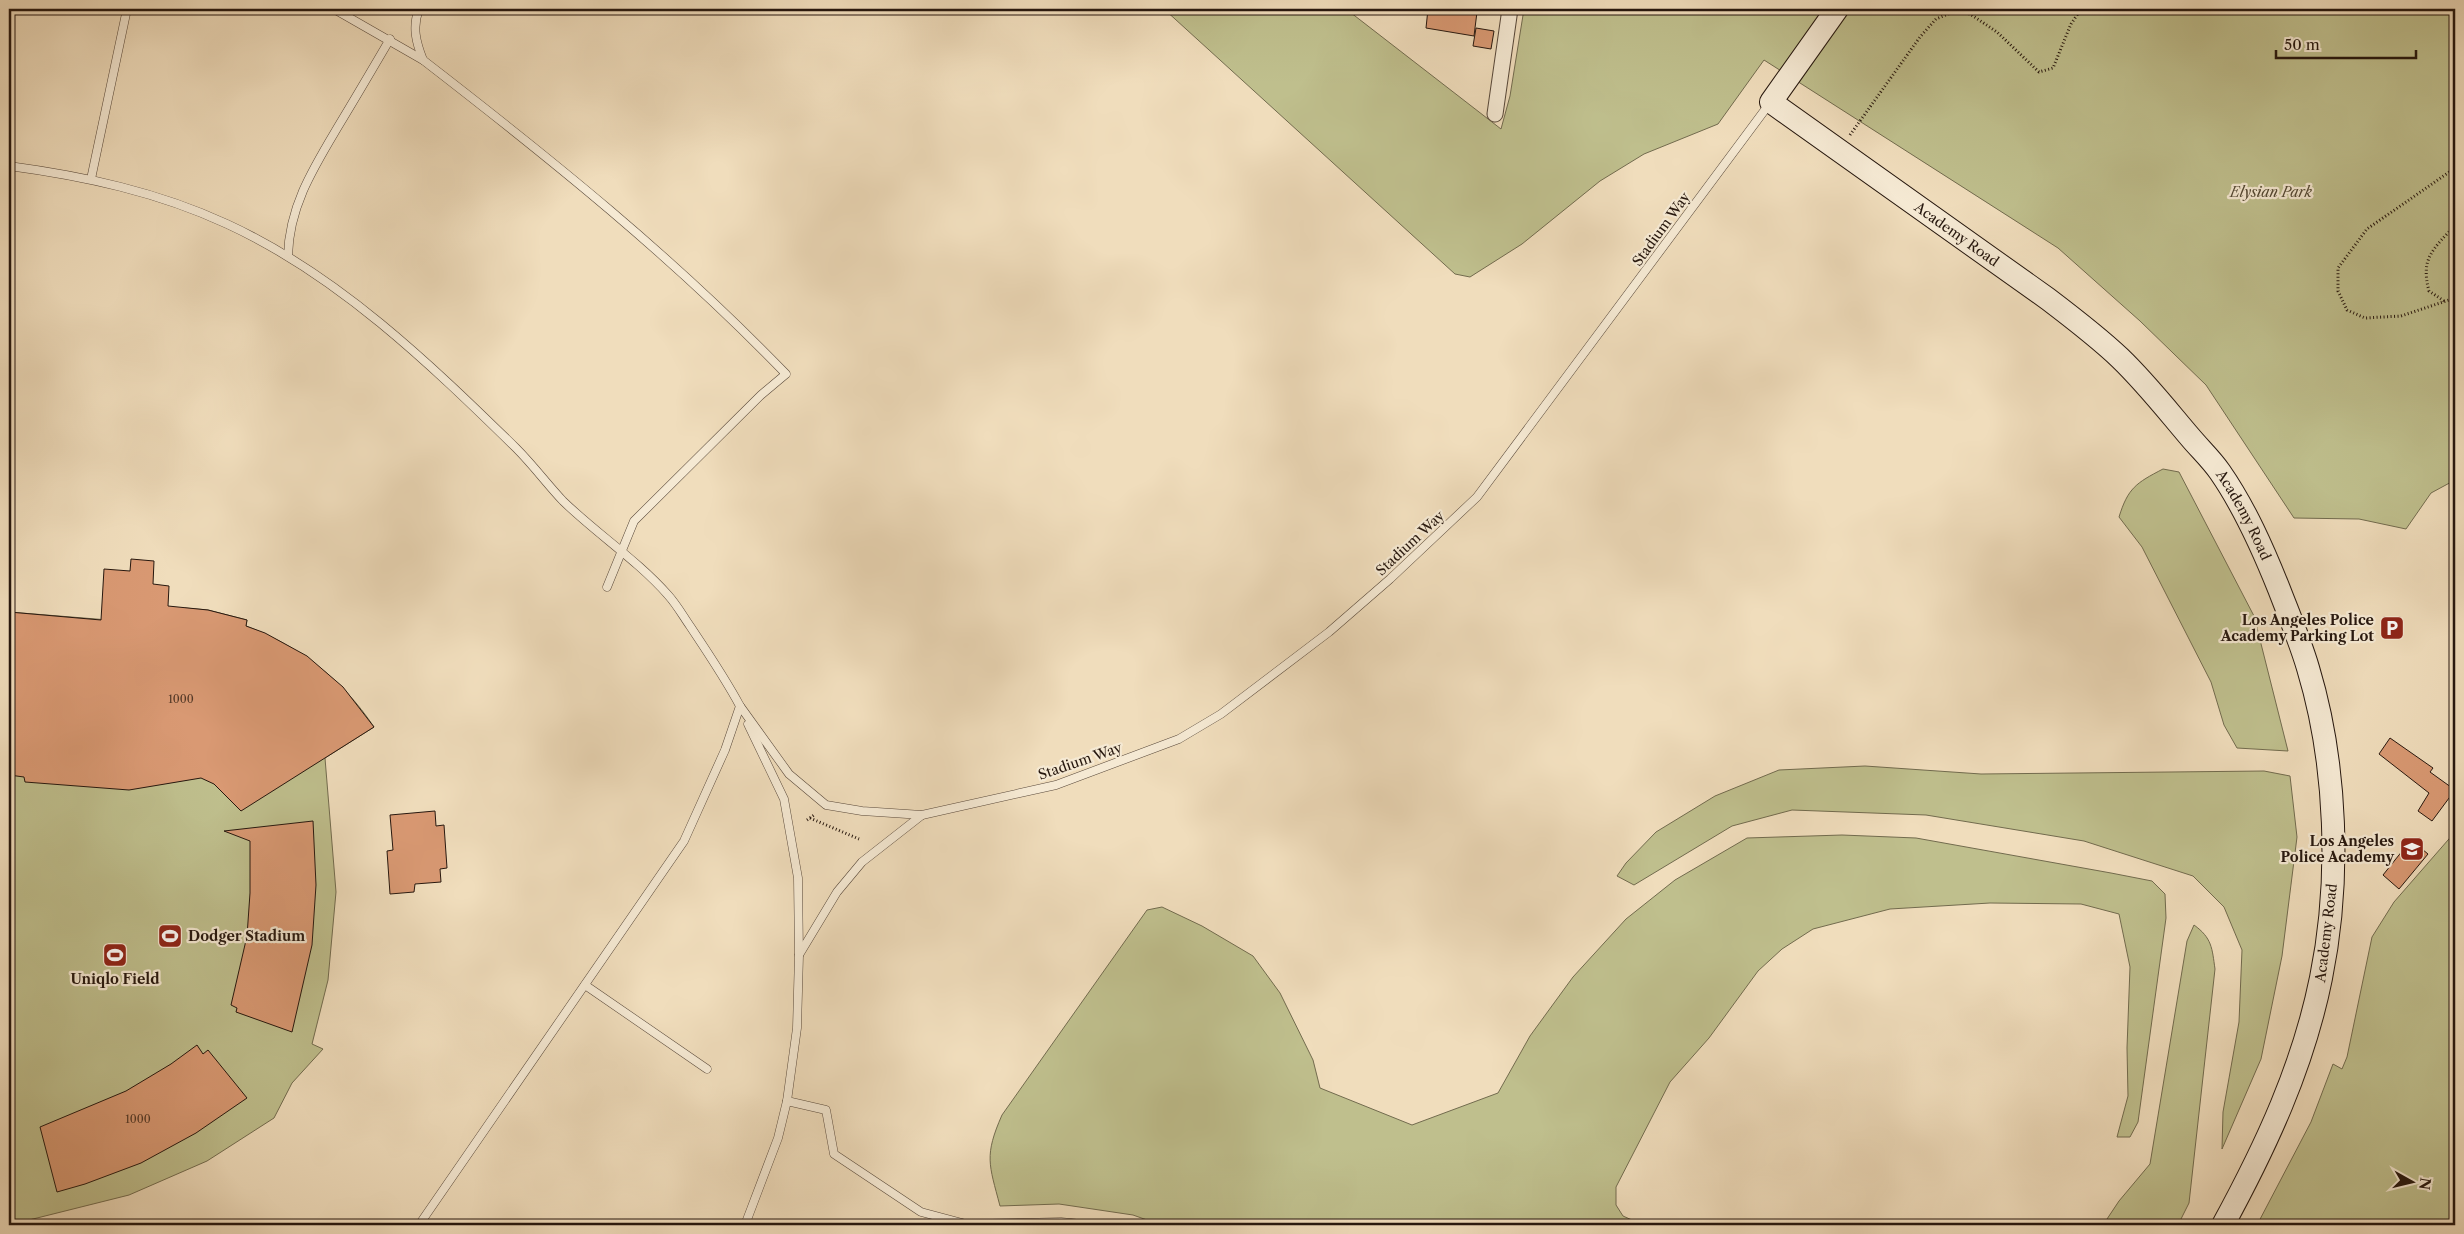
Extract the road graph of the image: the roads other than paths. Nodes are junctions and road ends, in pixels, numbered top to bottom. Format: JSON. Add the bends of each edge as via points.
{"nodes":[{"id":1,"x":126,"y":9,"type":"edge"},
{"id":2,"x":334,"y":9,"type":"edge"},
{"id":3,"x":419,"y":9,"type":"edge"},
{"id":4,"x":1510,"y":9,"type":"edge"},
{"id":5,"x":1837,"y":9,"type":"edge"},
{"id":6,"x":390,"y":39,"type":"junction"},
{"id":7,"x":422,"y":60,"type":"junction"},
{"id":8,"x":1771,"y":102,"type":"junction"},
{"id":9,"x":1495,"y":114,"type":"dead end"},
{"id":10,"x":9,"y":166,"type":"edge"},
{"id":11,"x":91,"y":180,"type":"junction"},
{"id":12,"x":288,"y":256,"type":"junction"},
{"id":13,"x":622,"y":551,"type":"junction"},
{"id":14,"x":607,"y":587,"type":"dead end"},
{"id":15,"x":740,"y":706,"type":"junction"},
{"id":16,"x":922,"y":816,"type":"junction"},
{"id":17,"x":799,"y":955,"type":"junction"},
{"id":18,"x":585,"y":985,"type":"junction"},
{"id":19,"x":707,"y":1069,"type":"dead end"},
{"id":20,"x":787,"y":1101,"type":"junction"},
{"id":21,"x":418,"y":1225,"type":"edge"},
{"id":22,"x":745,"y":1225,"type":"edge"},
{"id":23,"x":1091,"y":1225,"type":"edge"},
{"id":24,"x":2223,"y":1225,"type":"edge"}],
"edges":[{"from":1,"to":11,"type":"lane"},
{"from":2,"to":6,"type":"lane"},
{"from":3,"to":7,"type":"lane","via":[[414,21]]},
{"from":4,"to":9,"type":"street"},
{"from":5,"to":8,"type":"main road"},
{"from":6,"to":7,"type":"lane"},
{"from":6,"to":12,"type":"lane","via":[[304,184],[293,220]]},
{"from":7,"to":13,"type":"lane","via":[[607,206],[711,298],[786,374],[634,520]]},
{"from":8,"to":16,"type":"lane","name":"Stadium Way","via":[[1477,497],[1329,632],[1221,714],[1178,739],[1056,785]]},
{"from":8,"to":24,"type":"main road","name":"Academy Road","via":[[2048,298],[2122,360],[2222,474],[2256,536],[2291,619],[2308,669],[2328,776],[2333,852],[2329,924],[2321,978],[2294,1078],[2273,1129]]},
{"from":10,"to":11,"type":"lane"},
{"from":11,"to":12,"type":"lane","via":[[167,200],[227,223]]},
{"from":12,"to":13,"type":"lane","via":[[332,284],[380,322],[517,450],[564,501]]},
{"from":13,"to":14,"type":"lane"},
{"from":13,"to":15,"type":"lane","via":[[669,596],[724,675]]},
{"from":15,"to":16,"type":"lane","name":"Stadium Way","via":[[789,774],[826,805]]},
{"from":15,"to":17,"type":"lane","via":[[784,799],[798,878]]},
{"from":15,"to":18,"type":"lane","via":[[725,750],[684,841]]},
{"from":16,"to":17,"type":"lane","name":"Stadium Way","via":[[862,862],[837,892]]},
{"from":17,"to":20,"type":"lane","via":[[797,1028]]},
{"from":18,"to":19,"type":"lane"},
{"from":18,"to":21,"type":"lane"},
{"from":20,"to":22,"type":"lane","via":[[778,1138]]},
{"from":20,"to":23,"type":"lane","via":[[826,1110],[834,1154],[921,1212],[966,1224],[1062,1222]]}]}
